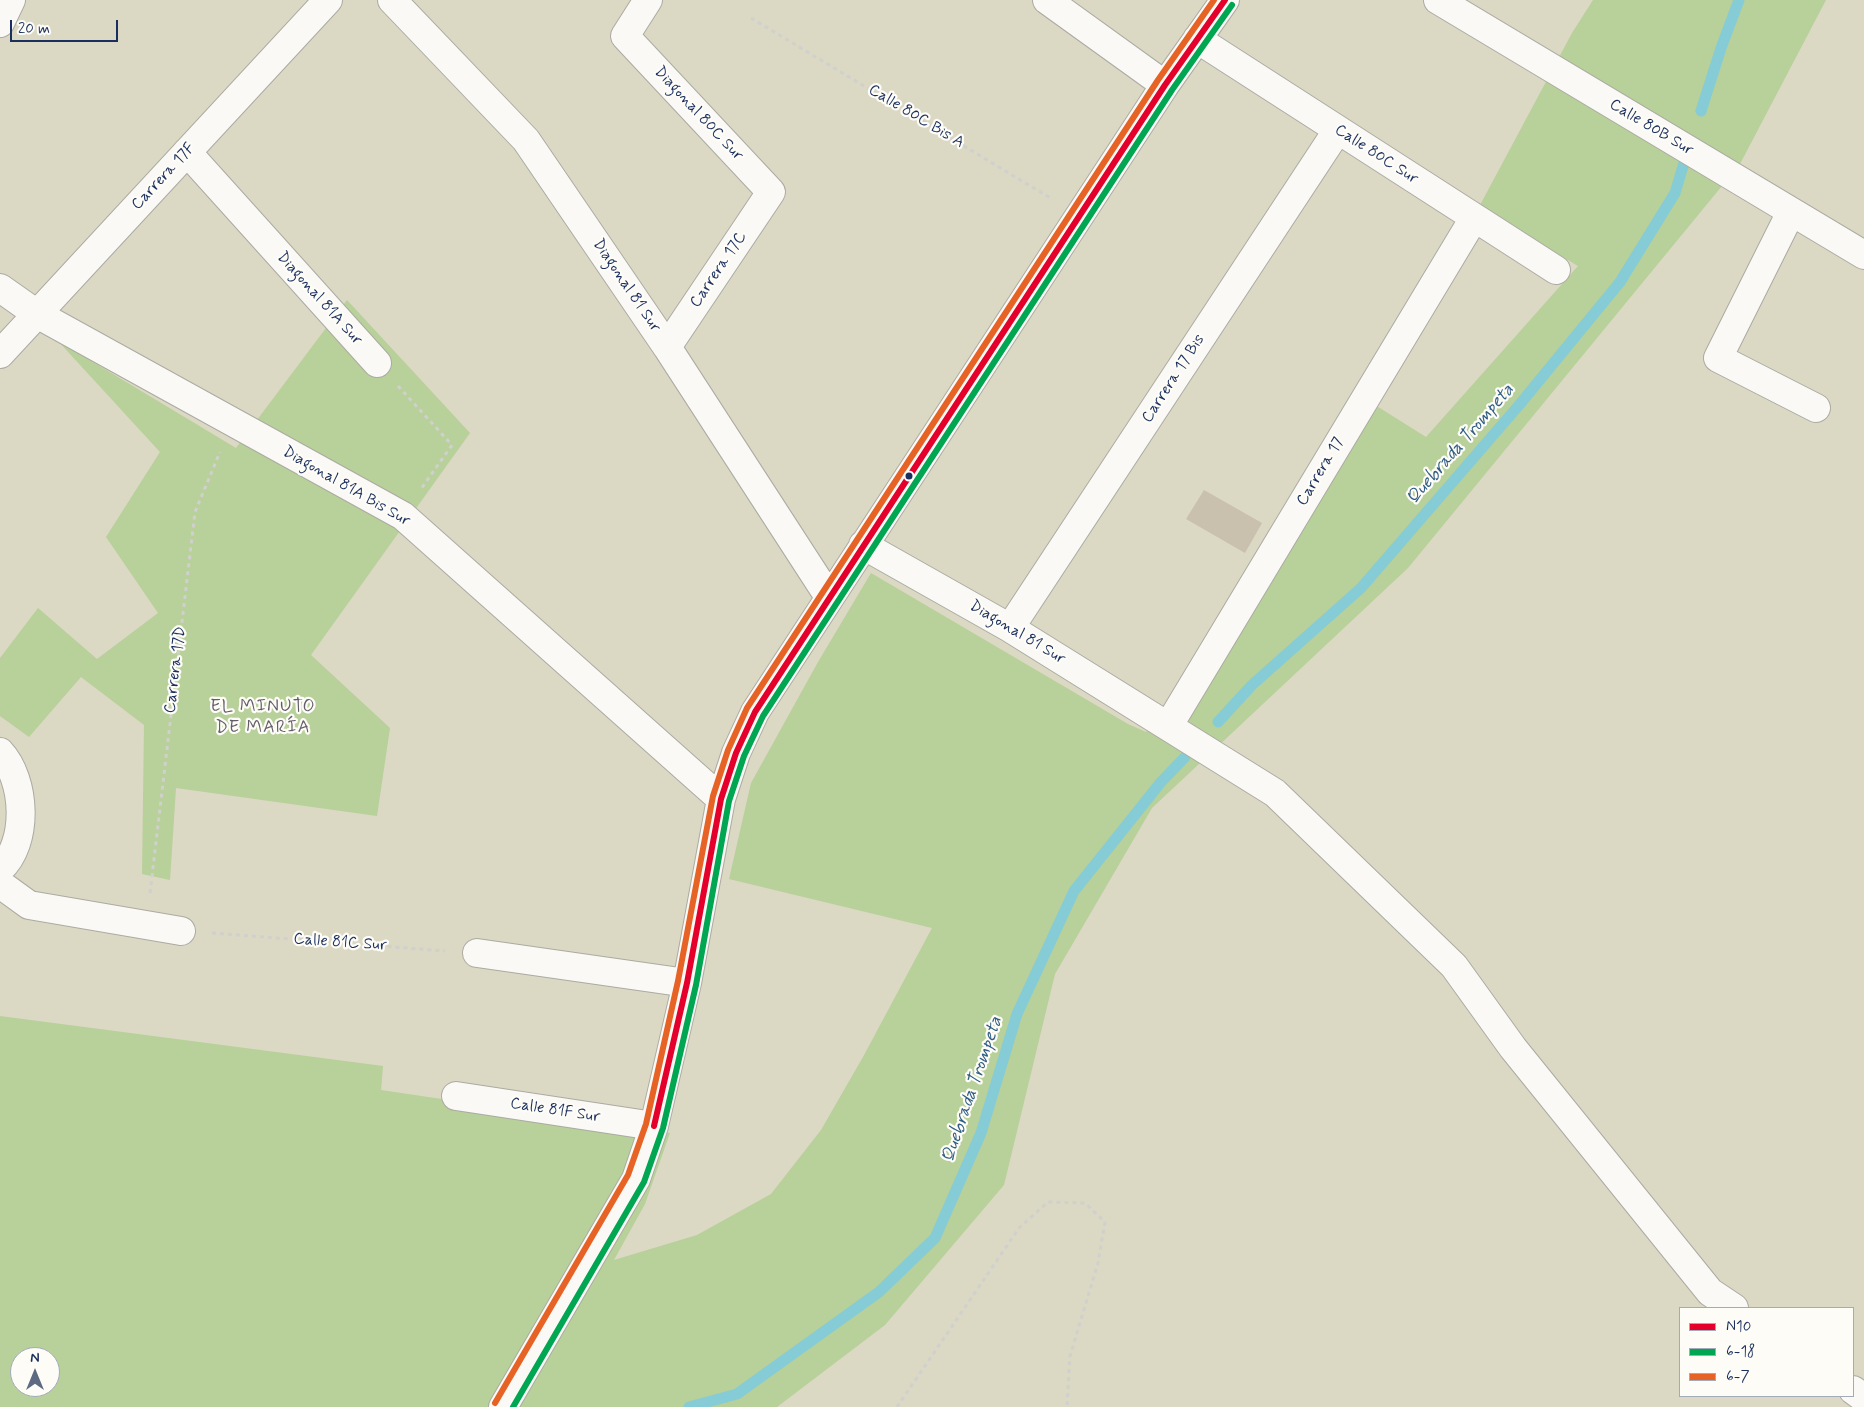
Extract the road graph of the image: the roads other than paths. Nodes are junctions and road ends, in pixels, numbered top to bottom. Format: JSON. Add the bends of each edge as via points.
{"nodes":[{"id":1,"x":11,"y":0,"type":"edge"},
{"id":2,"x":328,"y":0,"type":"edge"},
{"id":3,"x":392,"y":0,"type":"edge"},
{"id":4,"x":648,"y":0,"type":"edge"},
{"id":5,"x":1047,"y":0,"type":"edge"},
{"id":6,"x":1225,"y":0,"type":"edge"},
{"id":7,"x":1438,"y":0,"type":"edge"},
{"id":8,"x":0,"y":22,"type":"edge"},
{"id":9,"x":1197,"y":39,"type":"junction"},
{"id":10,"x":1165,"y":85,"type":"junction"},
{"id":11,"x":1338,"y":131,"type":"junction"},
{"id":12,"x":187,"y":152,"type":"junction"},
{"id":13,"x":771,"y":192,"type":"joint"},
{"id":14,"x":1791,"y":212,"type":"junction"},
{"id":15,"x":1474,"y":218,"type":"junction"},
{"id":16,"x":1864,"y":256,"type":"edge"},
{"id":17,"x":1556,"y":270,"type":"dead end"},
{"id":18,"x":0,"y":288,"type":"edge"},
{"id":19,"x":37,"y":314,"type":"junction"},
{"id":20,"x":667,"y":347,"type":"junction"},
{"id":21,"x":0,"y":354,"type":"edge"},
{"id":22,"x":377,"y":363,"type":"road end"},
{"id":23,"x":1816,"y":408,"type":"dead end"},
{"id":24,"x":863,"y":545,"type":"junction"},
{"id":25,"x":829,"y":597,"type":"junction"},
{"id":26,"x":1010,"y":628,"type":"junction"},
{"id":27,"x":1169,"y":726,"type":"junction"},
{"id":28,"x":6,"y":761,"type":"edge"},
{"id":29,"x":721,"y":799,"type":"junction"},
{"id":30,"x":0,"y":869,"type":"edge"},
{"id":31,"x":0,"y":884,"type":"edge"},
{"id":32,"x":181,"y":931,"type":"road end"},
{"id":33,"x":477,"y":953,"type":"road end"},
{"id":34,"x":687,"y":983,"type":"junction"},
{"id":35,"x":456,"y":1096,"type":"dead end"},
{"id":36,"x":654,"y":1126,"type":"junction"},
{"id":37,"x":1732,"y":1307,"type":"edge"},
{"id":38,"x":503,"y":1407,"type":"edge"}],
"edges":[{"from":1,"to":8,"type":"street"},
{"from":2,"to":12,"type":"street","name":"Carrera 17F"},
{"from":3,"to":20,"type":"street","name":"Diagonal 81 Sur","via":[[526,140]]},
{"from":4,"to":13,"type":"street","name":"Diagonal 80C Sur","via":[[626,36]]},
{"from":5,"to":10,"type":"street"},
{"from":6,"to":9,"type":"street"},
{"from":7,"to":14,"type":"street","name":"Calle 80B Sur"},
{"from":9,"to":10,"type":"street"},
{"from":9,"to":11,"type":"street","name":"Calle 80C Sur"},
{"from":10,"to":24,"type":"street"},
{"from":11,"to":15,"type":"street","name":"Calle 80C Sur"},
{"from":11,"to":26,"type":"street","name":"Carrera 17 Bis"},
{"from":12,"to":19,"type":"street","name":"Carrera 17F"},
{"from":12,"to":22,"type":"street","name":"Diagonal 81A Sur"},
{"from":13,"to":20,"type":"street","name":"Carrera 17C"},
{"from":14,"to":16,"type":"street","name":"Calle 80B Sur"},
{"from":14,"to":23,"type":"street","via":[[1718,358]]},
{"from":15,"to":17,"type":"street","name":"Calle 80C Sur"},
{"from":15,"to":27,"type":"street","name":"Carrera 17"},
{"from":18,"to":19,"type":"street","name":"Diagonal 81A Bis Sur"},
{"from":19,"to":21,"type":"street","name":"Carrera 17F"},
{"from":19,"to":29,"type":"street","name":"Diagonal 81A Bis Sur","via":[[402,516]]},
{"from":20,"to":25,"type":"street","name":"Diagonal 81 Sur"},
{"from":24,"to":25,"type":"street"},
{"from":24,"to":26,"type":"street","name":"Diagonal 81 Sur"},
{"from":25,"to":29,"type":"street","via":[[755,712],[736,753]]},
{"from":26,"to":27,"type":"street","name":"Diagonal 81 Sur"},
{"from":27,"to":37,"type":"street","name":"Diagonal 81 Sur","via":[[1274,793],[1454,966],[1513,1048],[1710,1292]]},
{"from":28,"to":30,"type":"street","via":[[21,810],[15,846]]},
{"from":29,"to":34,"type":"street"},
{"from":31,"to":32,"type":"street","via":[[29,905]]},
{"from":33,"to":34,"type":"street"},
{"from":34,"to":36,"type":"street"},
{"from":35,"to":36,"type":"street","name":"Calle 81F Sur"},
{"from":36,"to":38,"type":"street","via":[[636,1179]]}]}
